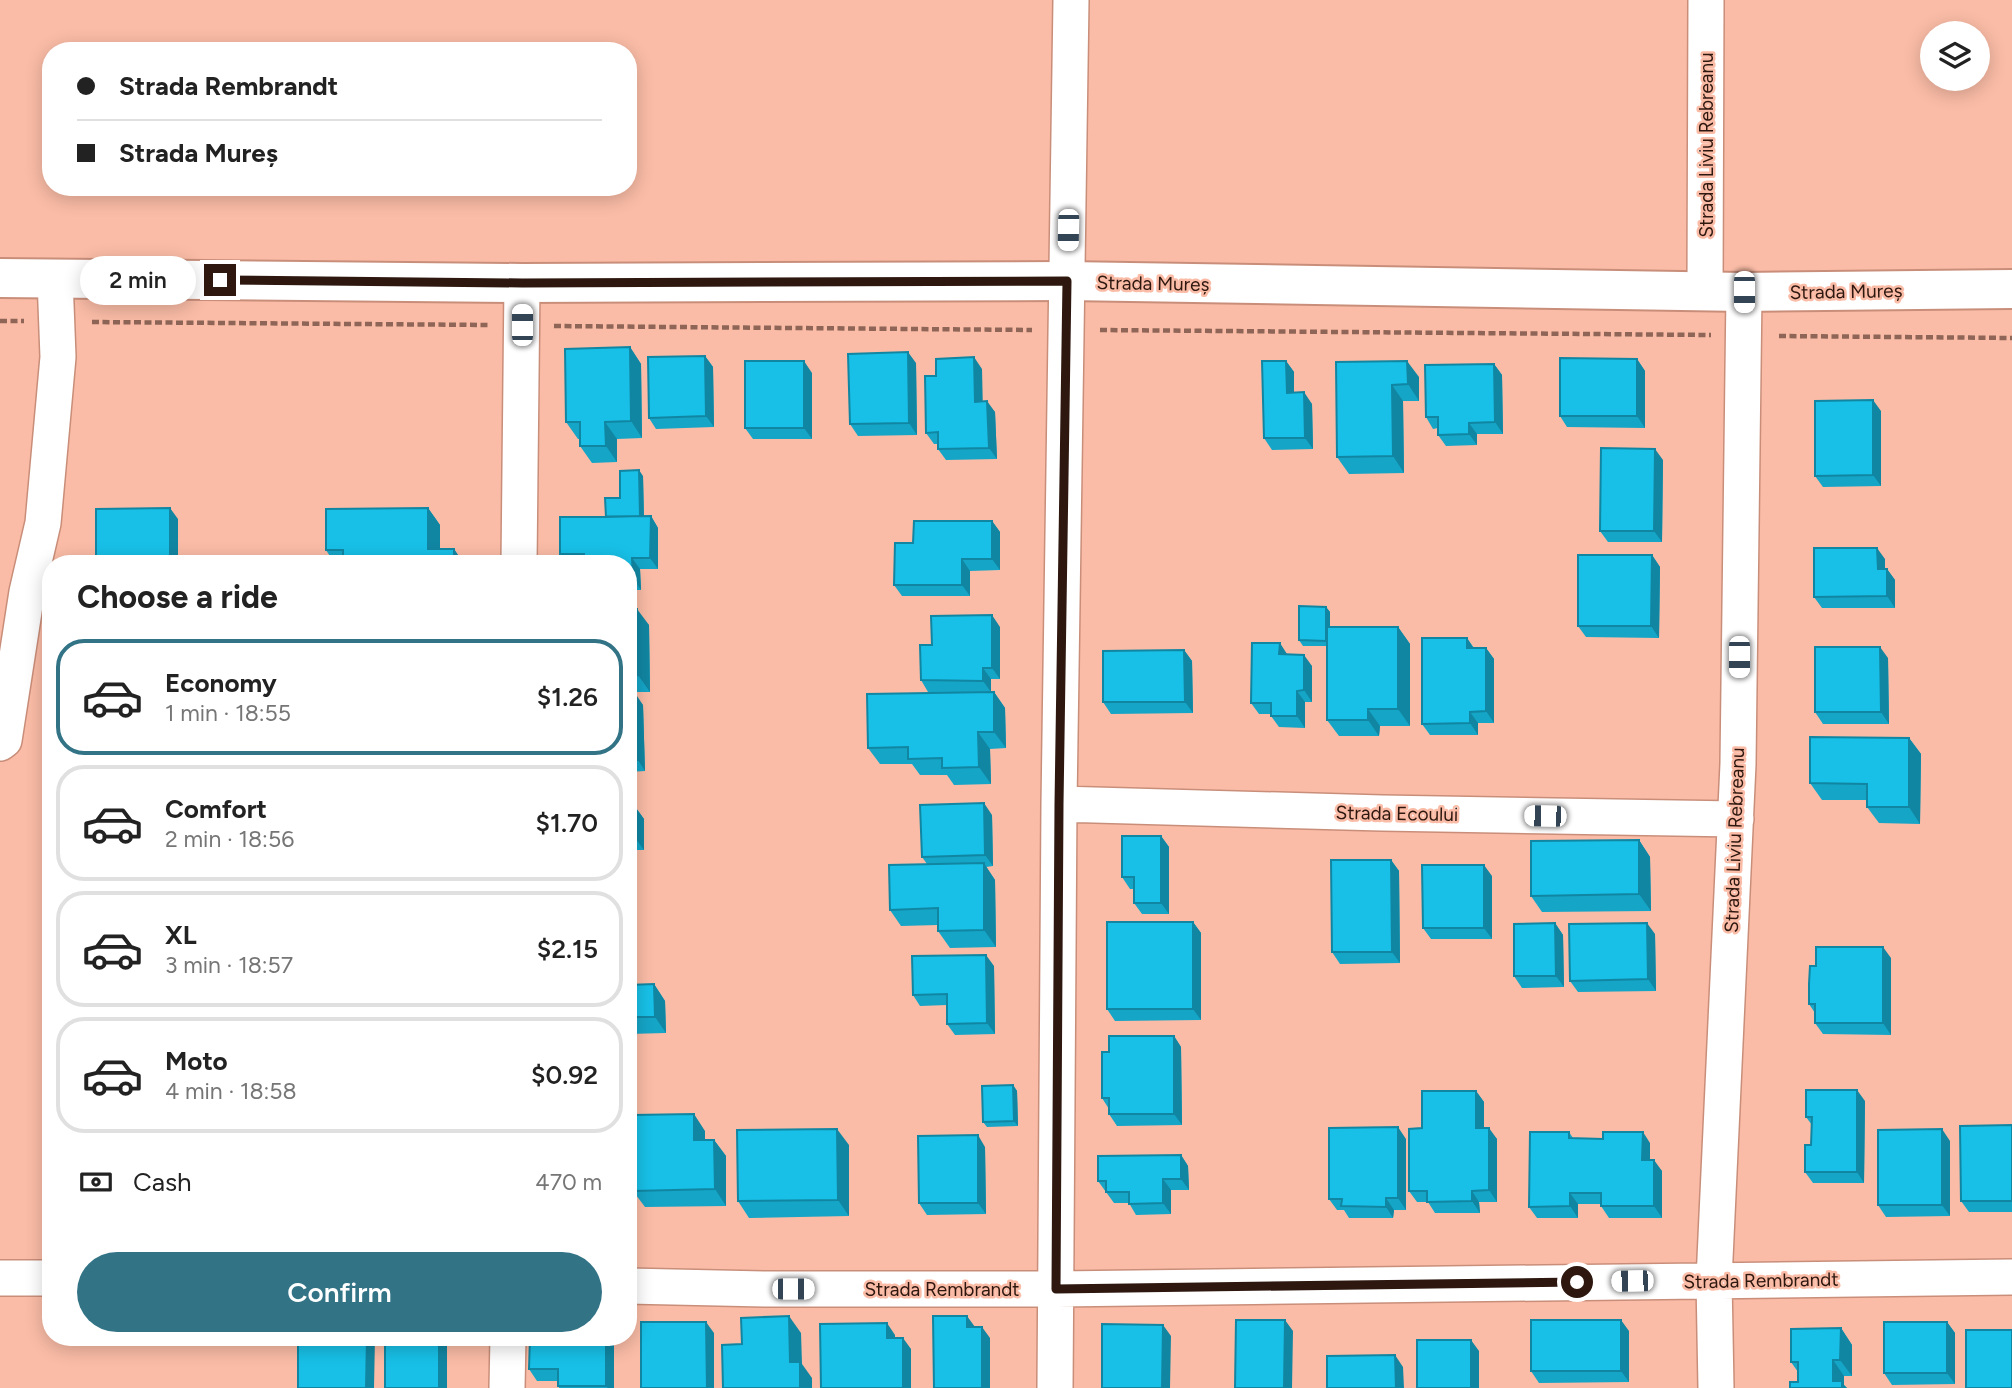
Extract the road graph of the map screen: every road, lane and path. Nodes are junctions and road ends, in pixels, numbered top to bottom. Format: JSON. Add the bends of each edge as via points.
{"nodes":[{"id":1,"x":1071,"y":0,"type":"edge"},
{"id":2,"x":1706,"y":0,"type":"edge"},
{"id":3,"x":0,"y":278,"type":"edge"},
{"id":4,"x":55,"y":278,"type":"junction"},
{"id":5,"x":1067,"y":281,"type":"junction"},
{"id":6,"x":522,"y":283,"type":"junction"},
{"id":7,"x":2012,"y":289,"type":"edge"},
{"id":8,"x":1704,"y":290,"type":"junction"},
{"id":9,"x":1744,"y":292,"type":"junction"},
{"id":10,"x":0,"y":321,"type":"edge"},
{"id":11,"x":56,"y":322,"type":"junction"},
{"id":12,"x":522,"y":325,"type":"junction"},
{"id":13,"x":1066,"y":330,"type":"junction"},
{"id":14,"x":1743,"y":335,"type":"junction"},
{"id":15,"x":2012,"y":338,"type":"edge"},
{"id":16,"x":519,"y":555,"type":"edge"},
{"id":17,"x":0,"y":743,"type":"edge"},
{"id":18,"x":1059,"y":804,"type":"junction"},
{"id":19,"x":1736,"y":819,"type":"junction"},
{"id":20,"x":2012,"y":1277,"type":"edge"},
{"id":21,"x":0,"y":1278,"type":"edge"},
{"id":22,"x":42,"y":1278,"type":"edge"},
{"id":23,"x":1714,"y":1280,"type":"junction"},
{"id":24,"x":637,"y":1286,"type":"edge"},
{"id":25,"x":1056,"y":1289,"type":"junction"},
{"id":26,"x":508,"y":1346,"type":"edge"},
{"id":27,"x":507,"y":1388,"type":"edge"},
{"id":28,"x":1055,"y":1388,"type":"edge"},
{"id":29,"x":1716,"y":1388,"type":"edge"}],
"edges":[{"from":1,"to":5,"type":"street"},
{"from":2,"to":8,"type":"street","name":"Strada Liviu Rebreanu"},
{"from":3,"to":4,"type":"street","name":"Strada Mureș"},
{"from":4,"to":6,"type":"street","name":"Strada Mureș"},
{"from":4,"to":11,"type":"street"},
{"from":5,"to":6,"type":"street","name":"Strada Mureș"},
{"from":5,"to":8,"type":"street","name":"Strada Mureș"},
{"from":5,"to":13,"type":"street"},
{"from":6,"to":12,"type":"street"},
{"from":7,"to":9,"type":"street","name":"Strada Mureș"},
{"from":8,"to":9,"type":"street","name":"Strada Mureș"},
{"from":9,"to":14,"type":"street","name":"Strada Liviu Rebreanu"},
{"from":10,"to":11,"type":"path"},
{"from":11,"to":12,"type":"path"},
{"from":11,"to":17,"type":"street","via":[[58,357],[43,523]]},
{"from":12,"to":13,"type":"path"},
{"from":12,"to":16,"type":"street"},
{"from":13,"to":14,"type":"path"},
{"from":13,"to":18,"type":"street"},
{"from":14,"to":15,"type":"path"},
{"from":14,"to":19,"type":"street","name":"Strada Liviu Rebreanu"},
{"from":18,"to":19,"type":"street","name":"Strada Ecoului"},
{"from":18,"to":25,"type":"street"},
{"from":19,"to":23,"type":"street","name":"Strada Liviu Rebreanu"},
{"from":20,"to":23,"type":"street","name":"Strada Rembrandt"},
{"from":21,"to":22,"type":"street"},
{"from":23,"to":25,"type":"street","name":"Strada Rembrandt"},
{"from":23,"to":29,"type":"street","name":"Strada Liviu Rebreanu"},
{"from":24,"to":25,"type":"street","name":"Strada Rembrandt"},
{"from":25,"to":28,"type":"street"},
{"from":26,"to":27,"type":"street"}]}
